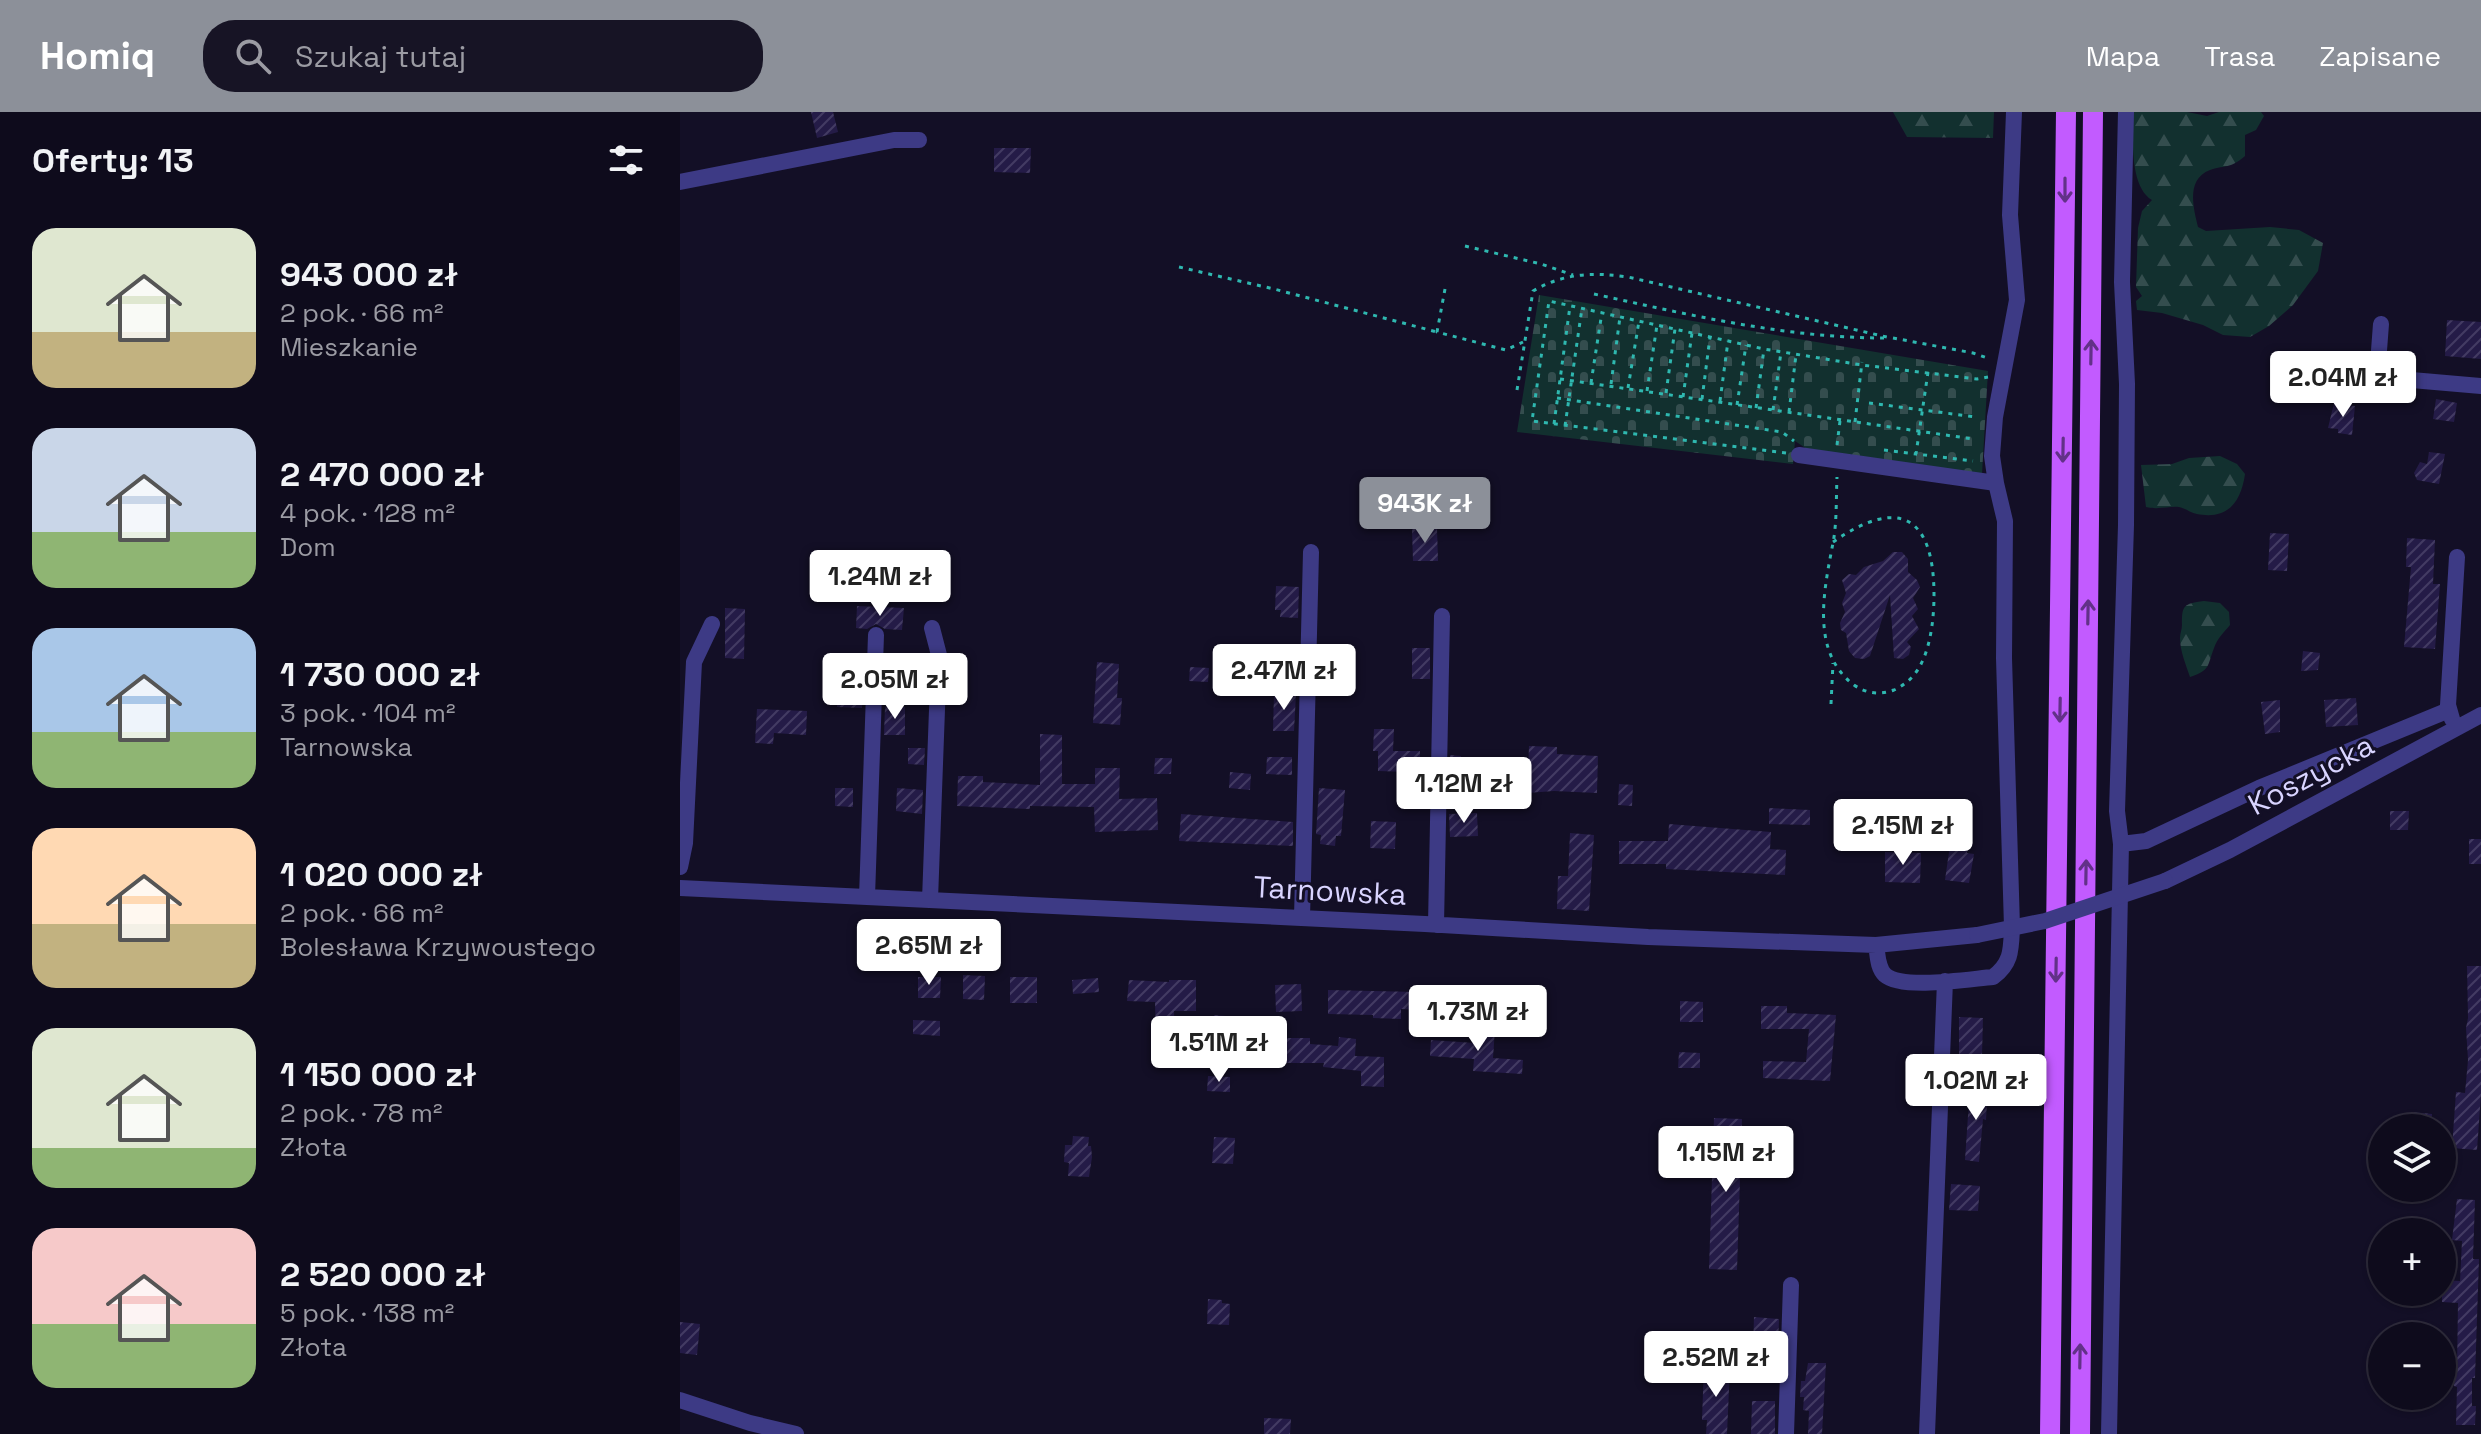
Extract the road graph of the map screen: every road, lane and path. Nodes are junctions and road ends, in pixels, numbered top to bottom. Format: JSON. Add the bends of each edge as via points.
{"nodes":[{"id":1,"x":2014,"y":112,"type":"edge"},
{"id":2,"x":2066,"y":112,"type":"edge"},
{"id":3,"x":2093,"y":112,"type":"edge"},
{"id":4,"x":2126,"y":112,"type":"edge"},
{"id":5,"x":919,"y":140,"type":"dead end"},
{"id":6,"x":680,"y":182,"type":"edge"},
{"id":7,"x":1465,"y":246,"type":"dead end"},
{"id":8,"x":1179,"y":267,"type":"dead end"},
{"id":9,"x":1574,"y":276,"type":"junction"},
{"id":10,"x":1445,"y":289,"type":"dead end"},
{"id":11,"x":1594,"y":294,"type":"dead end"},
{"id":12,"x":1570,"y":306,"type":"junction"},
{"id":13,"x":1582,"y":308,"type":"junction"},
{"id":14,"x":1602,"y":312,"type":"junction"},
{"id":15,"x":1620,"y":317,"type":"junction"},
{"id":16,"x":1639,"y":321,"type":"junction"},
{"id":17,"x":2381,"y":324,"type":"dead end"},
{"id":18,"x":1657,"y":325,"type":"junction"},
{"id":19,"x":1675,"y":329,"type":"junction"},
{"id":20,"x":1437,"y":332,"type":"junction"},
{"id":21,"x":1692,"y":333,"type":"junction"},
{"id":22,"x":1710,"y":337,"type":"junction"},
{"id":23,"x":1891,"y":338,"type":"junction"},
{"id":24,"x":1728,"y":341,"type":"junction"},
{"id":25,"x":1523,"y":342,"type":"junction"},
{"id":26,"x":1746,"y":345,"type":"junction"},
{"id":27,"x":1764,"y":349,"type":"junction"},
{"id":28,"x":1781,"y":352,"type":"junction"},
{"id":29,"x":1796,"y":355,"type":"junction"},
{"id":30,"x":1862,"y":363,"type":"junction"},
{"id":31,"x":1928,"y":372,"type":"junction"},
{"id":32,"x":1995,"y":376,"type":"junction"},
{"id":33,"x":1560,"y":379,"type":"junction"},
{"id":34,"x":1572,"y":380,"type":"junction"},
{"id":35,"x":1591,"y":383,"type":"junction"},
{"id":36,"x":1610,"y":386,"type":"junction"},
{"id":37,"x":2481,"y":386,"type":"edge"},
{"id":38,"x":1628,"y":388,"type":"junction"},
{"id":39,"x":1517,"y":390,"type":"dead end"},
{"id":40,"x":1647,"y":391,"type":"junction"},
{"id":41,"x":1665,"y":394,"type":"junction"},
{"id":42,"x":1683,"y":397,"type":"junction"},
{"id":43,"x":1557,"y":398,"type":"junction"},
{"id":44,"x":1702,"y":399,"type":"junction"},
{"id":45,"x":1569,"y":400,"type":"junction"},
{"id":46,"x":1720,"y":402,"type":"junction"},
{"id":47,"x":1869,"y":403,"type":"dead end"},
{"id":48,"x":1737,"y":405,"type":"junction"},
{"id":49,"x":1756,"y":408,"type":"junction"},
{"id":50,"x":1773,"y":410,"type":"junction"},
{"id":51,"x":1922,"y":410,"type":"junction"},
{"id":52,"x":1789,"y":412,"type":"junction"},
{"id":53,"x":1976,"y":417,"type":"dead end"},
{"id":54,"x":1840,"y":421,"type":"junction"},
{"id":55,"x":1855,"y":423,"type":"junction"},
{"id":56,"x":1554,"y":424,"type":"junction"},
{"id":57,"x":1565,"y":426,"type":"junction"},
{"id":58,"x":1919,"y":432,"type":"junction"},
{"id":59,"x":1973,"y":439,"type":"dead end"},
{"id":60,"x":1796,"y":454,"type":"joint"},
{"id":61,"x":1816,"y":457,"type":"junction"},
{"id":62,"x":1837,"y":457,"type":"junction"},
{"id":63,"x":1973,"y":461,"type":"dead end"},
{"id":64,"x":1996,"y":483,"type":"junction"},
{"id":65,"x":1833,"y":542,"type":"junction"},
{"id":66,"x":1311,"y":552,"type":"dead end"},
{"id":67,"x":2457,"y":557,"type":"dead end"},
{"id":68,"x":1442,"y":616,"type":"dead end"},
{"id":69,"x":712,"y":624,"type":"dead end"},
{"id":70,"x":932,"y":628,"type":"dead end"},
{"id":71,"x":876,"y":635,"type":"dead end"},
{"id":72,"x":1833,"y":663,"type":"junction"},
{"id":73,"x":1831,"y":704,"type":"dead end"},
{"id":74,"x":2449,"y":710,"type":"junction"},
{"id":75,"x":2481,"y":715,"type":"edge"},
{"id":76,"x":2457,"y":728,"type":"junction"},
{"id":77,"x":2121,"y":844,"type":"junction"},
{"id":78,"x":680,"y":867,"type":"edge"},
{"id":79,"x":680,"y":888,"type":"edge"},
{"id":80,"x":867,"y":897,"type":"junction"},
{"id":81,"x":930,"y":900,"type":"junction"},
{"id":82,"x":1302,"y":918,"type":"junction"},
{"id":83,"x":1436,"y":925,"type":"junction"},
{"id":84,"x":1977,"y":935,"type":"joint"},
{"id":85,"x":1876,"y":945,"type":"junction"},
{"id":86,"x":1945,"y":981,"type":"junction"},
{"id":87,"x":1791,"y":1285,"type":"dead end"},
{"id":88,"x":680,"y":1400,"type":"edge"},
{"id":89,"x":746,"y":1428,"type":"edge"},
{"id":90,"x":769,"y":1431,"type":"edge"},
{"id":91,"x":796,"y":1434,"type":"edge"},
{"id":92,"x":1786,"y":1434,"type":"edge"},
{"id":93,"x":1927,"y":1434,"type":"edge"},
{"id":94,"x":2050,"y":1434,"type":"edge"},
{"id":95,"x":2080,"y":1434,"type":"edge"},
{"id":96,"x":2109,"y":1434,"type":"edge"}],
"edges":[{"from":1,"to":32,"type":"street","via":[[2010,215],[2017,300]]},
{"from":2,"to":94,"type":"main road","one_way":true},
{"from":95,"to":3,"type":"main road","one_way":true},
{"from":4,"to":77,"type":"street","via":[[2126,525],[2117,811]]},
{"from":5,"to":6,"type":"street","via":[[894,140]]},
{"from":7,"to":9,"type":"path"},
{"from":8,"to":20,"type":"path"},
{"from":9,"to":23,"type":"path","via":[[1595,272],[1628,277]]},
{"from":9,"to":25,"type":"path","via":[[1533,291]]},
{"from":10,"to":20,"type":"path"},
{"from":11,"to":23,"type":"path","via":[[1771,329]]},
{"from":12,"to":13,"type":"path"},
{"from":12,"to":33,"type":"path"},
{"from":12,"to":56,"type":"path","via":[[1549,301],[1532,421]]},
{"from":13,"to":14,"type":"path"},
{"from":13,"to":34,"type":"path"},
{"from":14,"to":15,"type":"path"},
{"from":14,"to":35,"type":"path"},
{"from":15,"to":16,"type":"path"},
{"from":15,"to":36,"type":"path"},
{"from":16,"to":18,"type":"path"},
{"from":16,"to":38,"type":"path"},
{"from":17,"to":37,"type":"street","via":[[2377,377]]},
{"from":18,"to":19,"type":"path"},
{"from":18,"to":40,"type":"path"},
{"from":19,"to":21,"type":"path"},
{"from":19,"to":41,"type":"path"},
{"from":20,"to":25,"type":"path","via":[[1506,350]]},
{"from":21,"to":22,"type":"path"},
{"from":21,"to":42,"type":"path"},
{"from":22,"to":24,"type":"path"},
{"from":22,"to":44,"type":"path"},
{"from":23,"to":32,"type":"path","via":[[1987,357],[1997,365]]},
{"from":24,"to":26,"type":"path"},
{"from":24,"to":46,"type":"path"},
{"from":25,"to":39,"type":"path"},
{"from":26,"to":27,"type":"path"},
{"from":26,"to":48,"type":"path"},
{"from":27,"to":28,"type":"path"},
{"from":27,"to":49,"type":"path"},
{"from":28,"to":29,"type":"path"},
{"from":28,"to":50,"type":"path"},
{"from":29,"to":30,"type":"path"},
{"from":29,"to":52,"type":"path"},
{"from":30,"to":31,"type":"path"},
{"from":30,"to":55,"type":"path"},
{"from":31,"to":32,"type":"path","via":[[1977,379]]},
{"from":31,"to":51,"type":"path"},
{"from":32,"to":64,"type":"street"},
{"from":33,"to":34,"type":"path"},
{"from":33,"to":43,"type":"path"},
{"from":34,"to":35,"type":"path"},
{"from":34,"to":45,"type":"path"},
{"from":35,"to":36,"type":"path"},
{"from":36,"to":38,"type":"path"},
{"from":38,"to":40,"type":"path"},
{"from":40,"to":41,"type":"path"},
{"from":41,"to":42,"type":"path"},
{"from":42,"to":44,"type":"path"},
{"from":43,"to":45,"type":"path"},
{"from":43,"to":56,"type":"path"},
{"from":44,"to":46,"type":"path"},
{"from":45,"to":57,"type":"path"},
{"from":45,"to":61,"type":"path","via":[[1782,432]]},
{"from":46,"to":48,"type":"path"},
{"from":47,"to":51,"type":"path"},
{"from":48,"to":49,"type":"path"},
{"from":49,"to":50,"type":"path"},
{"from":50,"to":52,"type":"path"},
{"from":51,"to":53,"type":"path"},
{"from":51,"to":58,"type":"path"},
{"from":52,"to":54,"type":"path"},
{"from":54,"to":55,"type":"path"},
{"from":54,"to":62,"type":"path"},
{"from":55,"to":58,"type":"path"},
{"from":56,"to":57,"type":"path"},
{"from":57,"to":60,"type":"path"},
{"from":58,"to":59,"type":"path"},
{"from":58,"to":63,"type":"path","via":[[1916,454]]},
{"from":60,"to":61,"type":"street"},
{"from":61,"to":62,"type":"street"},
{"from":62,"to":64,"type":"street"},
{"from":62,"to":65,"type":"path"},
{"from":64,"to":86,"type":"street","via":[[2005,521],[2011,957],[1993,977]]},
{"from":65,"to":72,"type":"path","via":[[1823,606]]},
{"from":65,"to":72,"type":"path","via":[[1856,526],[1878,520],[1907,520],[1918,527],[1932,555],[1934,609],[1922,664],[1898,688],[1883,694],[1860,689]]},
{"from":66,"to":82,"type":"street"},
{"from":67,"to":74,"type":"street"},
{"from":68,"to":83,"type":"street"},
{"from":69,"to":78,"type":"street","via":[[694,662]]},
{"from":70,"to":81,"type":"street","via":[[939,655]]},
{"from":71,"to":80,"type":"street"},
{"from":72,"to":73,"type":"path"},
{"from":74,"to":76,"type":"street"},
{"from":74,"to":77,"type":"street","via":[[2146,841]]},
{"from":75,"to":76,"type":"street","name":"Koszycka"},
{"from":76,"to":84,"type":"street","name":"Koszycka","bridge":true,"via":[[2165,881],[2060,917]]},
{"from":77,"to":96,"type":"street"},
{"from":79,"to":80,"type":"street","name":"Tarnowska"},
{"from":80,"to":81,"type":"street","name":"Tarnowska"},
{"from":81,"to":82,"type":"street","name":"Tarnowska"},
{"from":82,"to":83,"type":"street","name":"Tarnowska"},
{"from":83,"to":85,"type":"street","name":"Tarnowska"},
{"from":84,"to":85,"type":"street","name":"Tarnowska"},
{"from":85,"to":86,"type":"street","via":[[1878,963],[1899,982]]},
{"from":86,"to":93,"type":"street"},
{"from":87,"to":92,"type":"street"},
{"from":88,"to":89,"type":"street"},
{"from":89,"to":90,"type":"street"},
{"from":90,"to":91,"type":"street"}]}
